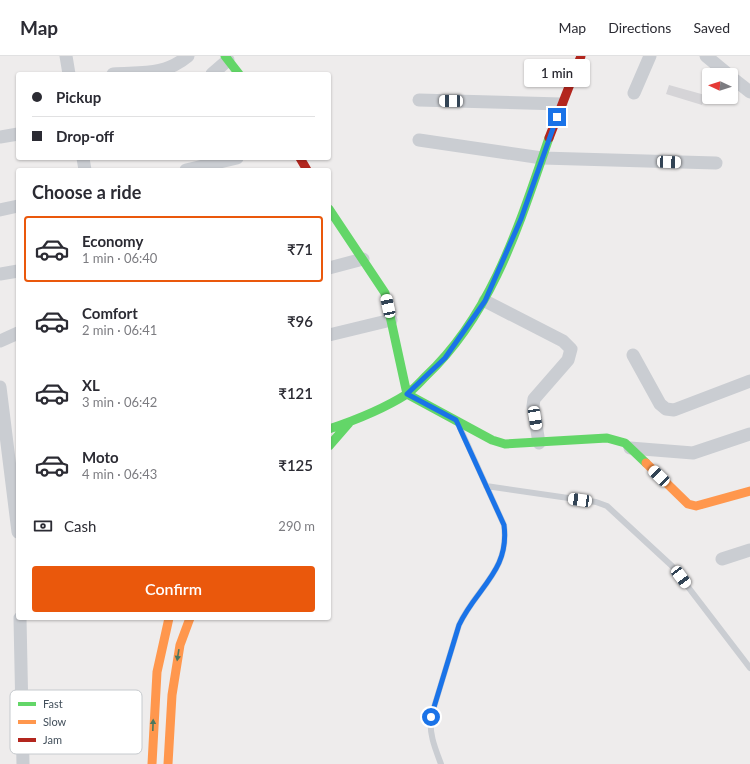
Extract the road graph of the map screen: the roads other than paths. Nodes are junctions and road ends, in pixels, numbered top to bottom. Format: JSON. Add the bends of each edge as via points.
{"nodes":[{"id":1,"x":66,"y":56,"type":"edge"},
{"id":2,"x":188,"y":56,"type":"edge"},
{"id":3,"x":581,"y":56,"type":"edge"},
{"id":4,"x":650,"y":56,"type":"edge"},
{"id":5,"x":706,"y":56,"type":"edge"},
{"id":6,"x":226,"y":58,"type":"edge"},
{"id":7,"x":720,"y":68,"type":"edge"},
{"id":8,"x":69,"y":72,"type":"edge"},
{"id":9,"x":147,"y":72,"type":"edge"},
{"id":10,"x":214,"y":72,"type":"edge"},
{"id":11,"x":236,"y":72,"type":"edge"},
{"id":12,"x":738,"y":82,"type":"edge"},
{"id":13,"x":750,"y":92,"type":"edge"},
{"id":14,"x":634,"y":93,"type":"dead end"},
{"id":15,"x":419,"y":100,"type":"dead end"},
{"id":16,"x":561,"y":104,"type":"junction"},
{"id":17,"x":16,"y":134,"type":"edge"},
{"id":18,"x":0,"y":137,"type":"edge"},
{"id":19,"x":419,"y":140,"type":"dead end"},
{"id":20,"x":542,"y":158,"type":"junction"},
{"id":21,"x":228,"y":160,"type":"edge"},
{"id":22,"x":716,"y":163,"type":"dead end"},
{"id":23,"x":194,"y":168,"type":"edge"},
{"id":24,"x":16,"y":206,"type":"edge"},
{"id":25,"x":0,"y":210,"type":"edge"},
{"id":26,"x":331,"y":213,"type":"edge"},
{"id":27,"x":363,"y":259,"type":"junction"},
{"id":28,"x":331,"y":267,"type":"edge"},
{"id":29,"x":16,"y":271,"type":"edge"},
{"id":30,"x":0,"y":274,"type":"edge"},
{"id":31,"x":485,"y":301,"type":"junction"},
{"id":32,"x":391,"y":320,"type":"junction"},
{"id":33,"x":16,"y":334,"type":"edge"},
{"id":34,"x":331,"y":335,"type":"edge"},
{"id":35,"x":0,"y":341,"type":"edge"},
{"id":36,"x":633,"y":355,"type":"dead end"},
{"id":37,"x":750,"y":381,"type":"edge"},
{"id":38,"x":0,"y":387,"type":"edge"},
{"id":39,"x":407,"y":394,"type":"junction"},
{"id":40,"x":456,"y":420,"type":"junction"},
{"id":41,"x":351,"y":422,"type":"junction"},
{"id":42,"x":331,"y":429,"type":"edge"},
{"id":43,"x":750,"y":434,"type":"edge"},
{"id":44,"x":539,"y":443,"type":"junction"},
{"id":45,"x":331,"y":444,"type":"edge"},
{"id":46,"x":630,"y":448,"type":"junction"},
{"id":47,"x":13,"y":455,"type":"edge"},
{"id":48,"x":486,"y":486,"type":"junction"},
{"id":49,"x":750,"y":491,"type":"edge"},
{"id":50,"x":16,"y":501,"type":"edge"},
{"id":51,"x":750,"y":550,"type":"edge"},
{"id":52,"x":722,"y":559,"type":"dead end"},
{"id":53,"x":20,"y":620,"type":"edge"},
{"id":54,"x":168,"y":620,"type":"edge"},
{"id":55,"x":189,"y":620,"type":"edge"},
{"id":56,"x":750,"y":668,"type":"edge"},
{"id":57,"x":21,"y":690,"type":"edge"},
{"id":58,"x":23,"y":754,"type":"edge"},
{"id":59,"x":23,"y":764,"type":"edge"},
{"id":60,"x":152,"y":764,"type":"edge"},
{"id":61,"x":168,"y":764,"type":"edge"},
{"id":62,"x":441,"y":764,"type":"edge"}],
"edges":[{"from":1,"to":8,"type":"street"},
{"from":2,"to":9,"type":"street","via":[[177,66],[164,71]]},
{"from":3,"to":16,"type":"main road"},
{"from":4,"to":14,"type":"street"},
{"from":5,"to":7,"type":"street"},
{"from":6,"to":10,"type":"street"},
{"from":6,"to":11,"type":"main road"},
{"from":12,"to":13,"type":"street"},
{"from":15,"to":16,"type":"street"},
{"from":16,"to":20,"type":"main road"},
{"from":17,"to":18,"type":"street"},
{"from":19,"to":20,"type":"street"},
{"from":20,"to":22,"type":"street"},
{"from":20,"to":31,"type":"main road","via":[[521,219]]},
{"from":21,"to":23,"type":"street"},
{"from":24,"to":25,"type":"street"},
{"from":26,"to":27,"type":"main road"},
{"from":27,"to":28,"type":"street"},
{"from":27,"to":32,"type":"main road","via":[[385,293]]},
{"from":29,"to":30,"type":"street"},
{"from":31,"to":39,"type":"main road","via":[[445,358]]},
{"from":31,"to":44,"type":"street","via":[[564,341],[571,348],[568,360],[534,399]]},
{"from":32,"to":34,"type":"street"},
{"from":32,"to":39,"type":"main road"},
{"from":33,"to":35,"type":"street"},
{"from":36,"to":37,"type":"street","via":[[660,404],[666,409],[674,410]]},
{"from":38,"to":47,"type":"street"},
{"from":39,"to":40,"type":"main road"},
{"from":39,"to":41,"type":"main road"},
{"from":40,"to":44,"type":"main road","via":[[492,440],[505,444]]},
{"from":40,"to":48,"type":"lane"},
{"from":41,"to":42,"type":"main road"},
{"from":41,"to":45,"type":"main road"},
{"from":43,"to":46,"type":"street","via":[[693,453]]},
{"from":44,"to":46,"type":"main road","via":[[607,438],[625,443]]},
{"from":46,"to":49,"type":"main road","via":[[688,504],[696,506]]},
{"from":47,"to":50,"type":"street"},
{"from":48,"to":56,"type":"lane","via":[[596,502],[607,506],[672,566]]},
{"from":48,"to":62,"type":"lane","via":[[504,525],[506,538],[499,564],[459,625],[431,717],[432,739]]},
{"from":51,"to":52,"type":"street"},
{"from":53,"to":57,"type":"street"},
{"from":60,"to":54,"type":"main road","one_way":true,"via":[[154,698],[163,638]]},
{"from":55,"to":61,"type":"main road","one_way":true,"via":[[180,645],[172,694]]},
{"from":58,"to":59,"type":"street"}]}
